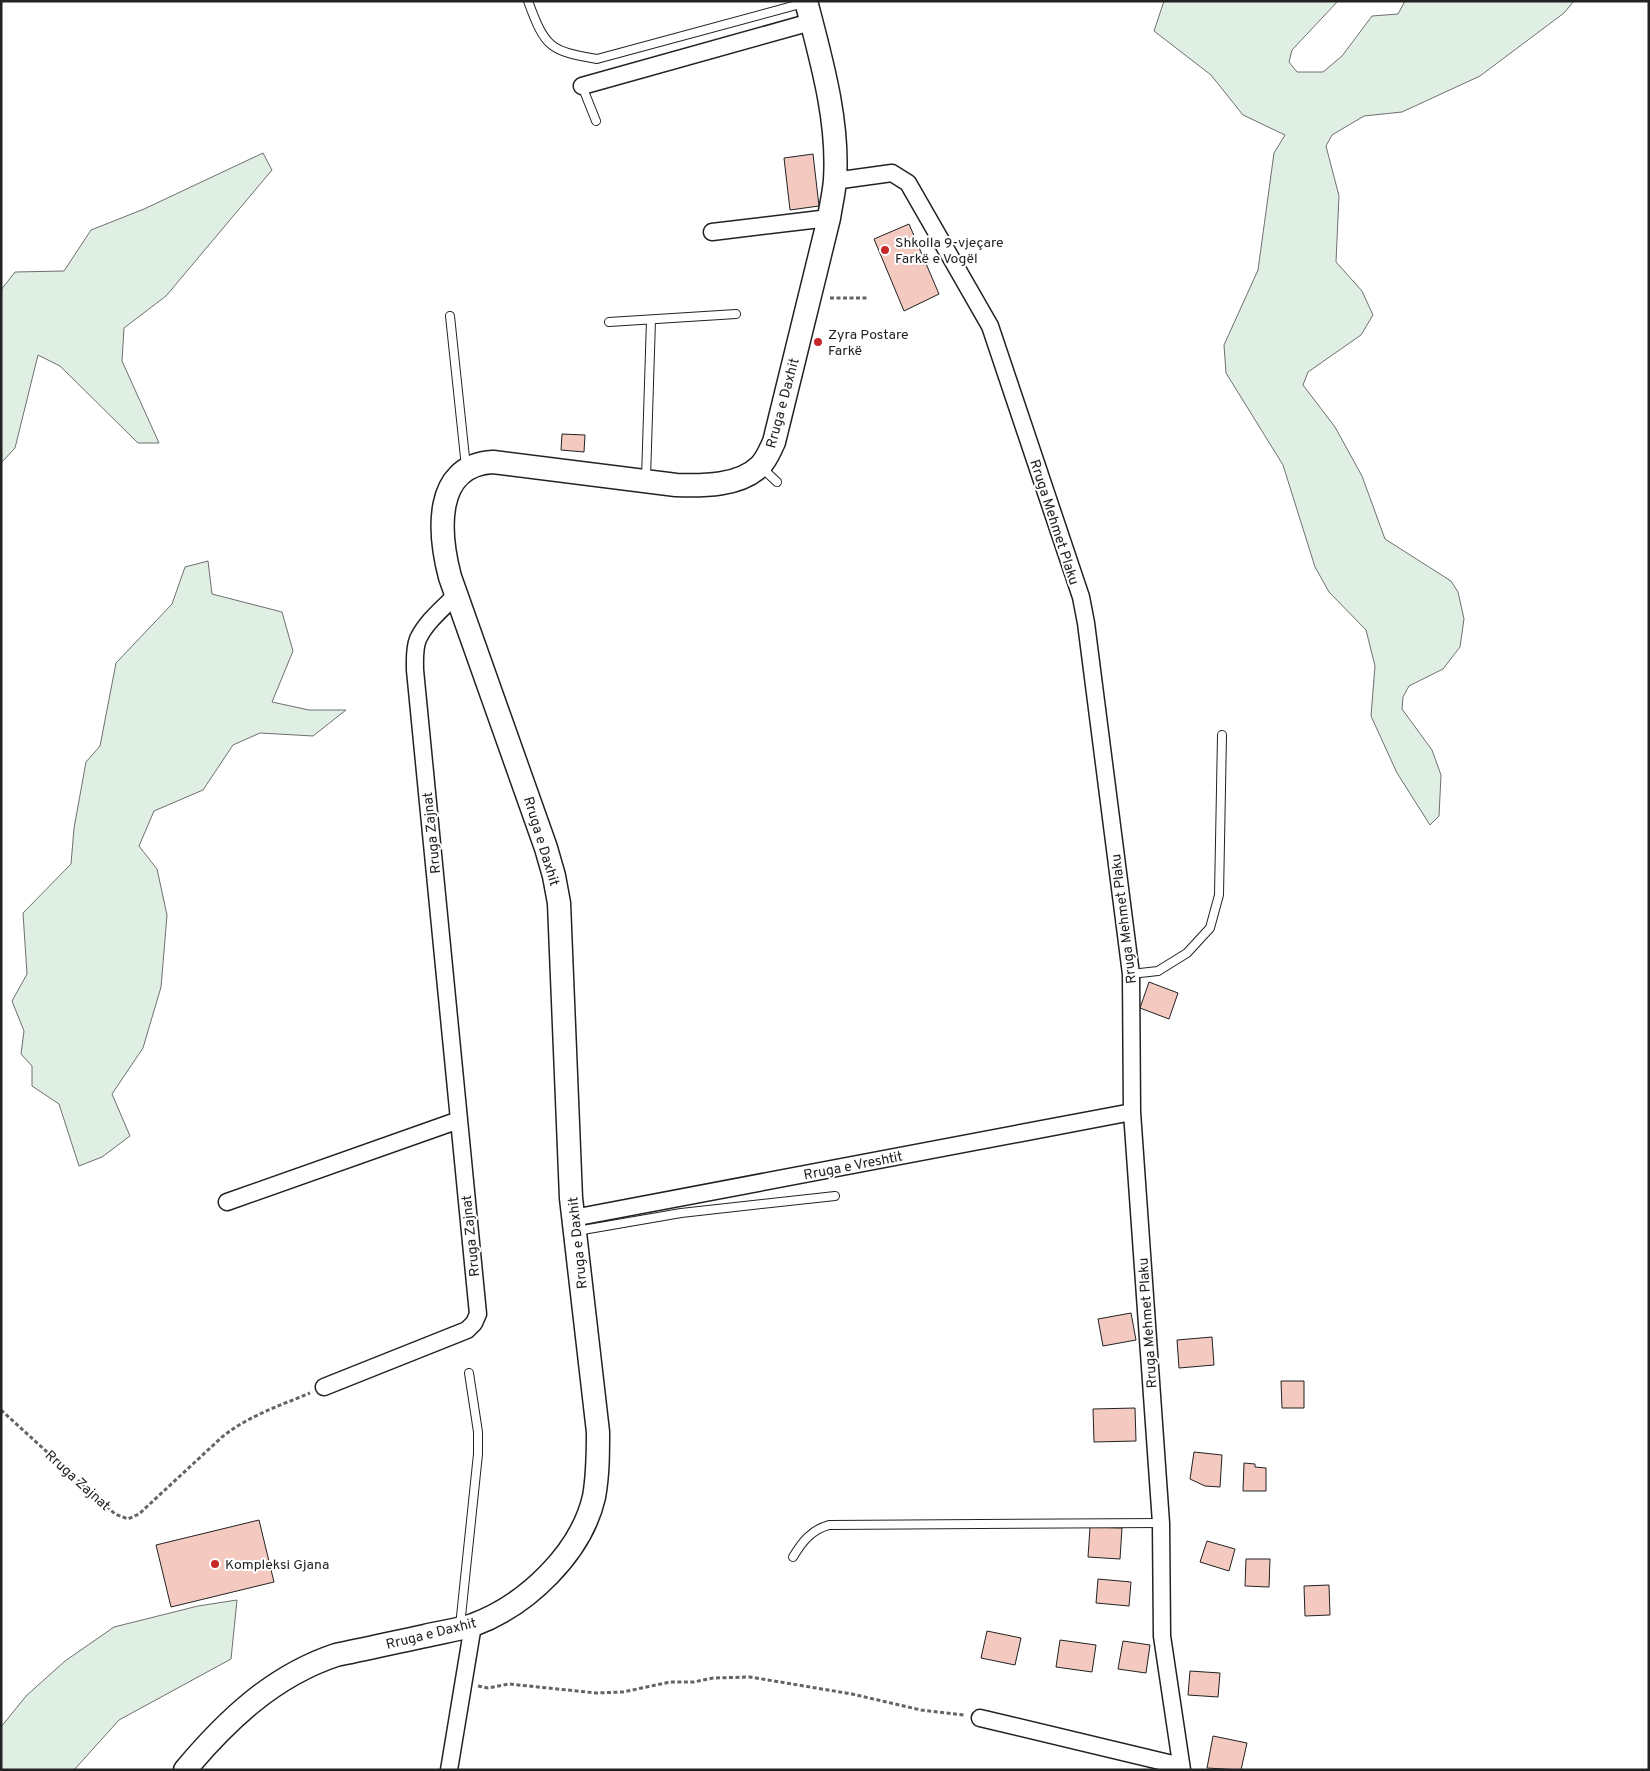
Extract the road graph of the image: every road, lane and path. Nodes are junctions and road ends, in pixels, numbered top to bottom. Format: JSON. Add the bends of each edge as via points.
{"nodes":[{"id":1,"x":528,"y":1,"type":"edge"},
{"id":2,"x":808,"y":9,"type":"edge"},
{"id":3,"x":582,"y":86,"type":"joint"},
{"id":4,"x":596,"y":121,"type":"dead end"},
{"id":5,"x":834,"y":181,"type":"junction"},
{"id":6,"x":829,"y":218,"type":"junction"},
{"id":7,"x":712,"y":232,"type":"dead end"},
{"id":8,"x":827,"y":298,"type":"dead end"},
{"id":9,"x":869,"y":298,"type":"dead end"},
{"id":10,"x":736,"y":314,"type":"dead end"},
{"id":11,"x":450,"y":316,"type":"dead end"},
{"id":12,"x":650,"y":320,"type":"junction"},
{"id":13,"x":609,"y":322,"type":"dead end"},
{"id":14,"x":760,"y":466,"type":"junction"},
{"id":15,"x":466,"y":469,"type":"junction"},
{"id":16,"x":646,"y":482,"type":"junction"},
{"id":17,"x":777,"y":482,"type":"dead end"},
{"id":18,"x":456,"y":595,"type":"junction"},
{"id":19,"x":1222,"y":734,"type":"dead end"},
{"id":20,"x":1131,"y":974,"type":"junction"},
{"id":21,"x":1132,"y":1112,"type":"junction"},
{"id":22,"x":459,"y":1120,"type":"junction"},
{"id":23,"x":835,"y":1196,"type":"dead end"},
{"id":24,"x":228,"y":1202,"type":"dead end"},
{"id":25,"x":574,"y":1225,"type":"junction"},
{"id":26,"x":469,"y":1373,"type":"dead end"},
{"id":27,"x":324,"y":1387,"type":"joint"},
{"id":28,"x":1,"y":1410,"type":"edge"},
{"id":29,"x":1161,"y":1523,"type":"junction"},
{"id":30,"x":793,"y":1557,"type":"dead end"},
{"id":31,"x":466,"y":1627,"type":"junction"},
{"id":32,"x":464,"y":1681,"type":"junction"},
{"id":33,"x":980,"y":1718,"type":"joint"},
{"id":34,"x":1182,"y":1768,"type":"edge"},
{"id":35,"x":185,"y":1770,"type":"edge"},
{"id":36,"x":449,"y":1770,"type":"edge"}],
"edges":[{"from":1,"to":2,"type":"lane","via":[[538,29],[549,44],[568,54],[597,59]]},
{"from":2,"to":3,"type":"street"},
{"from":2,"to":5,"type":"street","name":"Rruga e Daxhit","via":[[828,90]]},
{"from":3,"to":4,"type":"lane"},
{"from":5,"to":6,"type":"street","name":"Rruga e Daxhit"},
{"from":5,"to":20,"type":"street","name":"Rruga Mehmet Plaku","via":[[892,173],[908,183],[990,326],[1081,597]]},
{"from":6,"to":7,"type":"street"},
{"from":6,"to":14,"type":"street","name":"Rruga e Daxhit","via":[[774,442]]},
{"from":8,"to":9,"type":"path"},
{"from":10,"to":12,"type":"lane"},
{"from":11,"to":15,"type":"lane"},
{"from":12,"to":13,"type":"lane"},
{"from":12,"to":16,"type":"lane"},
{"from":14,"to":16,"type":"street","name":"Rruga e Daxhit","via":[[750,474],[719,483],[697,486]]},
{"from":14,"to":17,"type":"lane"},
{"from":15,"to":16,"type":"street","name":"Rruga e Daxhit","via":[[475,464],[493,462]]},
{"from":15,"to":18,"type":"street","name":"Rruga e Daxhit","via":[[452,485],[443,507],[445,558]]},
{"from":18,"to":22,"type":"street","name":"Rruga Zajnat","via":[[432,619],[418,640],[415,670]]},
{"from":18,"to":25,"type":"street","name":"Rruga e Daxhit","via":[[554,876],[562,932]]},
{"from":19,"to":20,"type":"lane","via":[[1219,895],[1210,928],[1187,954],[1158,971]]},
{"from":20,"to":21,"type":"street","name":"Rruga Mehmet Plaku"},
{"from":21,"to":25,"type":"street","name":"Rruga e Vreshtit"},
{"from":21,"to":29,"type":"street","name":"Rruga Mehmet Plaku"},
{"from":22,"to":24,"type":"street"},
{"from":22,"to":27,"type":"street","name":"Rruga Zajnat","via":[[478,1314],[474,1322],[467,1330]]},
{"from":23,"to":25,"type":"lane"},
{"from":25,"to":31,"type":"street","name":"Rruga e Daxhit","via":[[598,1432],[594,1497],[571,1548],[551,1571],[509,1607]]},
{"from":26,"to":31,"type":"lane","via":[[478,1454]]},
{"from":27,"to":28,"type":"path","name":"Rruga Zajnat","via":[[236,1426],[139,1514],[128,1519],[115,1514]]},
{"from":29,"to":30,"type":"lane","via":[[829,1526],[811,1534]]},
{"from":29,"to":34,"type":"street","name":"Rruga Mehmet Plaku","via":[[1162,1636]]},
{"from":31,"to":32,"type":"street"},
{"from":31,"to":35,"type":"street","name":"Rruga e Daxhit","via":[[336,1655],[295,1672],[241,1711]]},
{"from":32,"to":33,"type":"path","via":[[488,1688],[509,1684],[596,1693],[623,1692],[670,1682],[750,1678]]},
{"from":32,"to":36,"type":"street"},
{"from":33,"to":34,"type":"street"}]}
